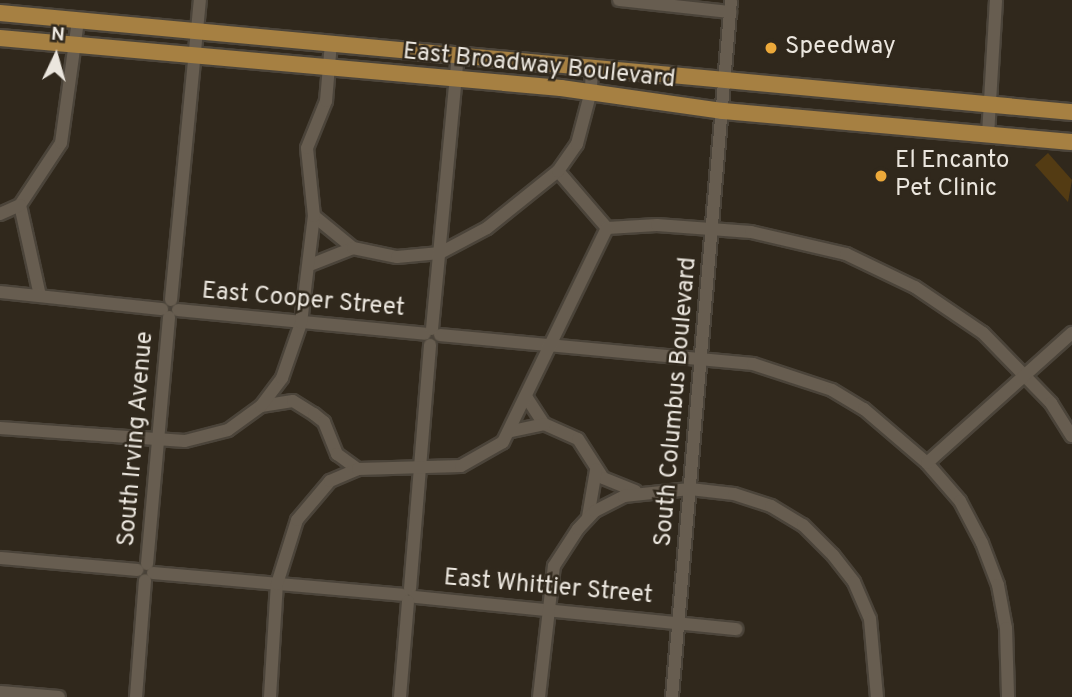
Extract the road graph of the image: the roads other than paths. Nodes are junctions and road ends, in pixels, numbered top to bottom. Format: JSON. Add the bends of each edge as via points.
{"nodes":[{"id":1,"x":200,"y":0,"type":"edge"},
{"id":2,"x":619,"y":0,"type":"edge"},
{"id":3,"x":996,"y":0,"type":"edge"},
{"id":4,"x":635,"y":1,"type":"edge"},
{"id":5,"x":730,"y":6,"type":"edge"},
{"id":6,"x":0,"y":13,"type":"edge"},
{"id":7,"x":78,"y":21,"type":"junction"},
{"id":8,"x":197,"y":31,"type":"junction"},
{"id":9,"x":0,"y":38,"type":"edge"},
{"id":10,"x":331,"y":43,"type":"junction"},
{"id":11,"x":76,"y":45,"type":"junction"},
{"id":12,"x":458,"y":54,"type":"junction"},
{"id":13,"x":195,"y":56,"type":"junction"},
{"id":14,"x":592,"y":67,"type":"junction"},
{"id":15,"x":329,"y":68,"type":"junction"},
{"id":16,"x":455,"y":79,"type":"junction"},
{"id":17,"x":724,"y":82,"type":"junction"},
{"id":18,"x":591,"y":91,"type":"junction"},
{"id":19,"x":990,"y":105,"type":"junction"},
{"id":20,"x":723,"y":111,"type":"junction"},
{"id":21,"x":1072,"y":112,"type":"edge"},
{"id":22,"x":988,"y":135,"type":"junction"},
{"id":23,"x":1072,"y":142,"type":"edge"},
{"id":24,"x":558,"y":171,"type":"junction"},
{"id":25,"x":20,"y":205,"type":"junction"},
{"id":26,"x":0,"y":214,"type":"edge"},
{"id":27,"x":314,"y":216,"type":"junction"},
{"id":28,"x":607,"y":228,"type":"junction"},
{"id":29,"x":713,"y":229,"type":"junction"},
{"id":30,"x":352,"y":248,"type":"junction"},
{"id":31,"x":440,"y":253,"type":"junction"},
{"id":32,"x":310,"y":265,"type":"junction"},
{"id":33,"x":0,"y":292,"type":"edge"},
{"id":34,"x":40,"y":296,"type":"junction"},
{"id":35,"x":170,"y":309,"type":"junction"},
{"id":36,"x":301,"y":323,"type":"junction"},
{"id":37,"x":1072,"y":333,"type":"edge"},
{"id":38,"x":432,"y":335,"type":"junction"},
{"id":39,"x":550,"y":346,"type":"junction"},
{"id":40,"x":702,"y":359,"type":"junction"},
{"id":41,"x":1025,"y":373,"type":"junction"},
{"id":42,"x":282,"y":378,"type":"junction"},
{"id":43,"x":527,"y":398,"type":"junction"},
{"id":44,"x":293,"y":401,"type":"junction"},
{"id":45,"x":261,"y":406,"type":"junction"},
{"id":46,"x":544,"y":424,"type":"junction"},
{"id":47,"x":0,"y":428,"type":"edge"},
{"id":48,"x":512,"y":431,"type":"junction"},
{"id":49,"x":1072,"y":436,"type":"edge"},
{"id":50,"x":158,"y":442,"type":"junction"},
{"id":51,"x":337,"y":454,"type":"junction"},
{"id":52,"x":927,"y":463,"type":"junction"},
{"id":53,"x":421,"y":467,"type":"junction"},
{"id":54,"x":358,"y":469,"type":"junction"},
{"id":55,"x":596,"y":470,"type":"junction"},
{"id":56,"x":330,"y":481,"type":"junction"},
{"id":57,"x":690,"y":489,"type":"junction"},
{"id":58,"x":643,"y":492,"type":"junction"},
{"id":59,"x":588,"y":517,"type":"junction"},
{"id":60,"x":0,"y":558,"type":"edge"},
{"id":61,"x":146,"y":572,"type":"junction"},
{"id":62,"x":277,"y":584,"type":"junction"},
{"id":63,"x":409,"y":595,"type":"junction"},
{"id":64,"x":547,"y":609,"type":"junction"},
{"id":65,"x":679,"y":620,"type":"junction"},
{"id":66,"x":736,"y":629,"type":"dead end"},
{"id":67,"x":0,"y":692,"type":"edge"},
{"id":68,"x":59,"y":697,"type":"edge"},
{"id":69,"x":136,"y":697,"type":"edge"},
{"id":70,"x":270,"y":697,"type":"edge"},
{"id":71,"x":400,"y":697,"type":"edge"},
{"id":72,"x":539,"y":697,"type":"edge"},
{"id":73,"x":672,"y":697,"type":"edge"},
{"id":74,"x":877,"y":697,"type":"edge"},
{"id":75,"x":1008,"y":697,"type":"edge"}],
"edges":[{"from":1,"to":8,"type":"street","name":"South Irving Avenue"},
{"from":2,"to":4,"type":"street"},
{"from":3,"to":19,"type":"street"},
{"from":4,"to":5,"type":"street"},
{"from":5,"to":17,"type":"street","name":"South Columbus Boulevard"},
{"from":6,"to":7,"type":"main road","name":"East Broadway Boulevard"},
{"from":7,"to":8,"type":"main road","name":"East Broadway Boulevard"},
{"from":7,"to":11,"type":"street"},
{"from":8,"to":10,"type":"main road","name":"East Broadway Boulevard"},
{"from":8,"to":13,"type":"street","name":"South Irving Avenue"},
{"from":9,"to":11,"type":"main road","name":"East Broadway Boulevard"},
{"from":10,"to":12,"type":"main road","name":"East Broadway Boulevard"},
{"from":10,"to":15,"type":"street"},
{"from":11,"to":13,"type":"main road","name":"East Broadway Boulevard"},
{"from":11,"to":25,"type":"street","via":[[61,143]]},
{"from":12,"to":14,"type":"main road","name":"East Broadway Boulevard"},
{"from":12,"to":16,"type":"street"},
{"from":13,"to":15,"type":"main road","name":"East Broadway Boulevard"},
{"from":13,"to":35,"type":"street","name":"South Irving Avenue"},
{"from":14,"to":17,"type":"main road","name":"East Broadway Boulevard"},
{"from":14,"to":18,"type":"street"},
{"from":15,"to":16,"type":"main road","name":"East Broadway Boulevard"},
{"from":15,"to":27,"type":"street","via":[[326,101],[307,148]]},
{"from":16,"to":18,"type":"main road","name":"East Broadway Boulevard"},
{"from":16,"to":31,"type":"street"},
{"from":17,"to":19,"type":"main road","name":"East Broadway Boulevard"},
{"from":17,"to":20,"type":"street","name":"South Columbus Boulevard"},
{"from":18,"to":20,"type":"main road","name":"East Broadway Boulevard"},
{"from":18,"to":24,"type":"street","via":[[577,144]]},
{"from":19,"to":21,"type":"main road","name":"East Broadway Boulevard"},
{"from":19,"to":22,"type":"street"},
{"from":20,"to":22,"type":"main road","name":"East Broadway Boulevard"},
{"from":20,"to":29,"type":"street","name":"South Columbus Boulevard"},
{"from":22,"to":23,"type":"main road","name":"East Broadway Boulevard"},
{"from":24,"to":28,"type":"street"},
{"from":24,"to":31,"type":"street","via":[[487,228]]},
{"from":25,"to":26,"type":"street"},
{"from":25,"to":34,"type":"street"},
{"from":27,"to":30,"type":"street"},
{"from":27,"to":32,"type":"street"},
{"from":28,"to":29,"type":"street"},
{"from":28,"to":39,"type":"street"},
{"from":29,"to":40,"type":"street","name":"South Columbus Boulevard"},
{"from":29,"to":41,"type":"street","via":[[799,241],[871,265],[946,306],[983,332]]},
{"from":30,"to":31,"type":"street","via":[[397,257]]},
{"from":30,"to":32,"type":"street"},
{"from":31,"to":38,"type":"street"},
{"from":32,"to":36,"type":"street"},
{"from":33,"to":34,"type":"street","name":"East Cooper Street"},
{"from":34,"to":35,"type":"street","name":"East Cooper Street"},
{"from":35,"to":36,"type":"street","name":"East Cooper Street"},
{"from":35,"to":50,"type":"street","name":"South Irving Avenue"},
{"from":36,"to":38,"type":"street","name":"East Cooper Street"},
{"from":36,"to":42,"type":"street"},
{"from":37,"to":41,"type":"street"},
{"from":38,"to":39,"type":"street","name":"East Cooper Street"},
{"from":38,"to":53,"type":"street"},
{"from":39,"to":40,"type":"street","name":"East Cooper Street"},
{"from":39,"to":43,"type":"street"},
{"from":40,"to":52,"type":"street","name":"East Cooper Street","via":[[753,365],[832,390],[895,431]]},
{"from":40,"to":57,"type":"street","name":"South Columbus Boulevard"},
{"from":41,"to":49,"type":"street"},
{"from":41,"to":52,"type":"street"},
{"from":42,"to":44,"type":"street"},
{"from":42,"to":45,"type":"street"},
{"from":43,"to":46,"type":"street"},
{"from":43,"to":48,"type":"street"},
{"from":44,"to":45,"type":"street"},
{"from":44,"to":51,"type":"street","via":[[324,422]]},
{"from":45,"to":50,"type":"street","via":[[248,419],[208,438]]},
{"from":46,"to":48,"type":"street"},
{"from":46,"to":55,"type":"street","via":[[578,439]]},
{"from":47,"to":50,"type":"street"},
{"from":48,"to":53,"type":"street","via":[[495,450],[471,462]]},
{"from":50,"to":61,"type":"street","name":"South Irving Avenue"},
{"from":51,"to":54,"type":"street"},
{"from":51,"to":56,"type":"street"},
{"from":52,"to":75,"type":"street","name":"East Cooper Street","via":[[960,501],[998,585],[1009,666]]},
{"from":53,"to":54,"type":"street"},
{"from":53,"to":63,"type":"street"},
{"from":54,"to":56,"type":"street"},
{"from":55,"to":58,"type":"street","via":[[615,486]]},
{"from":55,"to":59,"type":"street"},
{"from":56,"to":62,"type":"street","via":[[297,520]]},
{"from":57,"to":58,"type":"street"},
{"from":57,"to":65,"type":"street","name":"South Columbus Boulevard"},
{"from":57,"to":74,"type":"street","via":[[734,494],[771,506],[803,525],[833,555],[854,582],[870,619]]},
{"from":58,"to":59,"type":"street","via":[[624,496]]},
{"from":59,"to":64,"type":"street","via":[[554,566]]},
{"from":60,"to":61,"type":"street","name":"East Whittier Street"},
{"from":61,"to":62,"type":"street","name":"East Whittier Street"},
{"from":61,"to":69,"type":"street","name":"South Irving Avenue"},
{"from":62,"to":63,"type":"street","name":"East Whittier Street"},
{"from":62,"to":70,"type":"street"},
{"from":63,"to":64,"type":"street","name":"East Whittier Street"},
{"from":63,"to":71,"type":"street"},
{"from":64,"to":65,"type":"street","name":"East Whittier Street"},
{"from":64,"to":72,"type":"street"},
{"from":65,"to":66,"type":"street","name":"East Whittier Street"},
{"from":65,"to":73,"type":"street","name":"South Columbus Boulevard"},
{"from":67,"to":68,"type":"street"}]}
